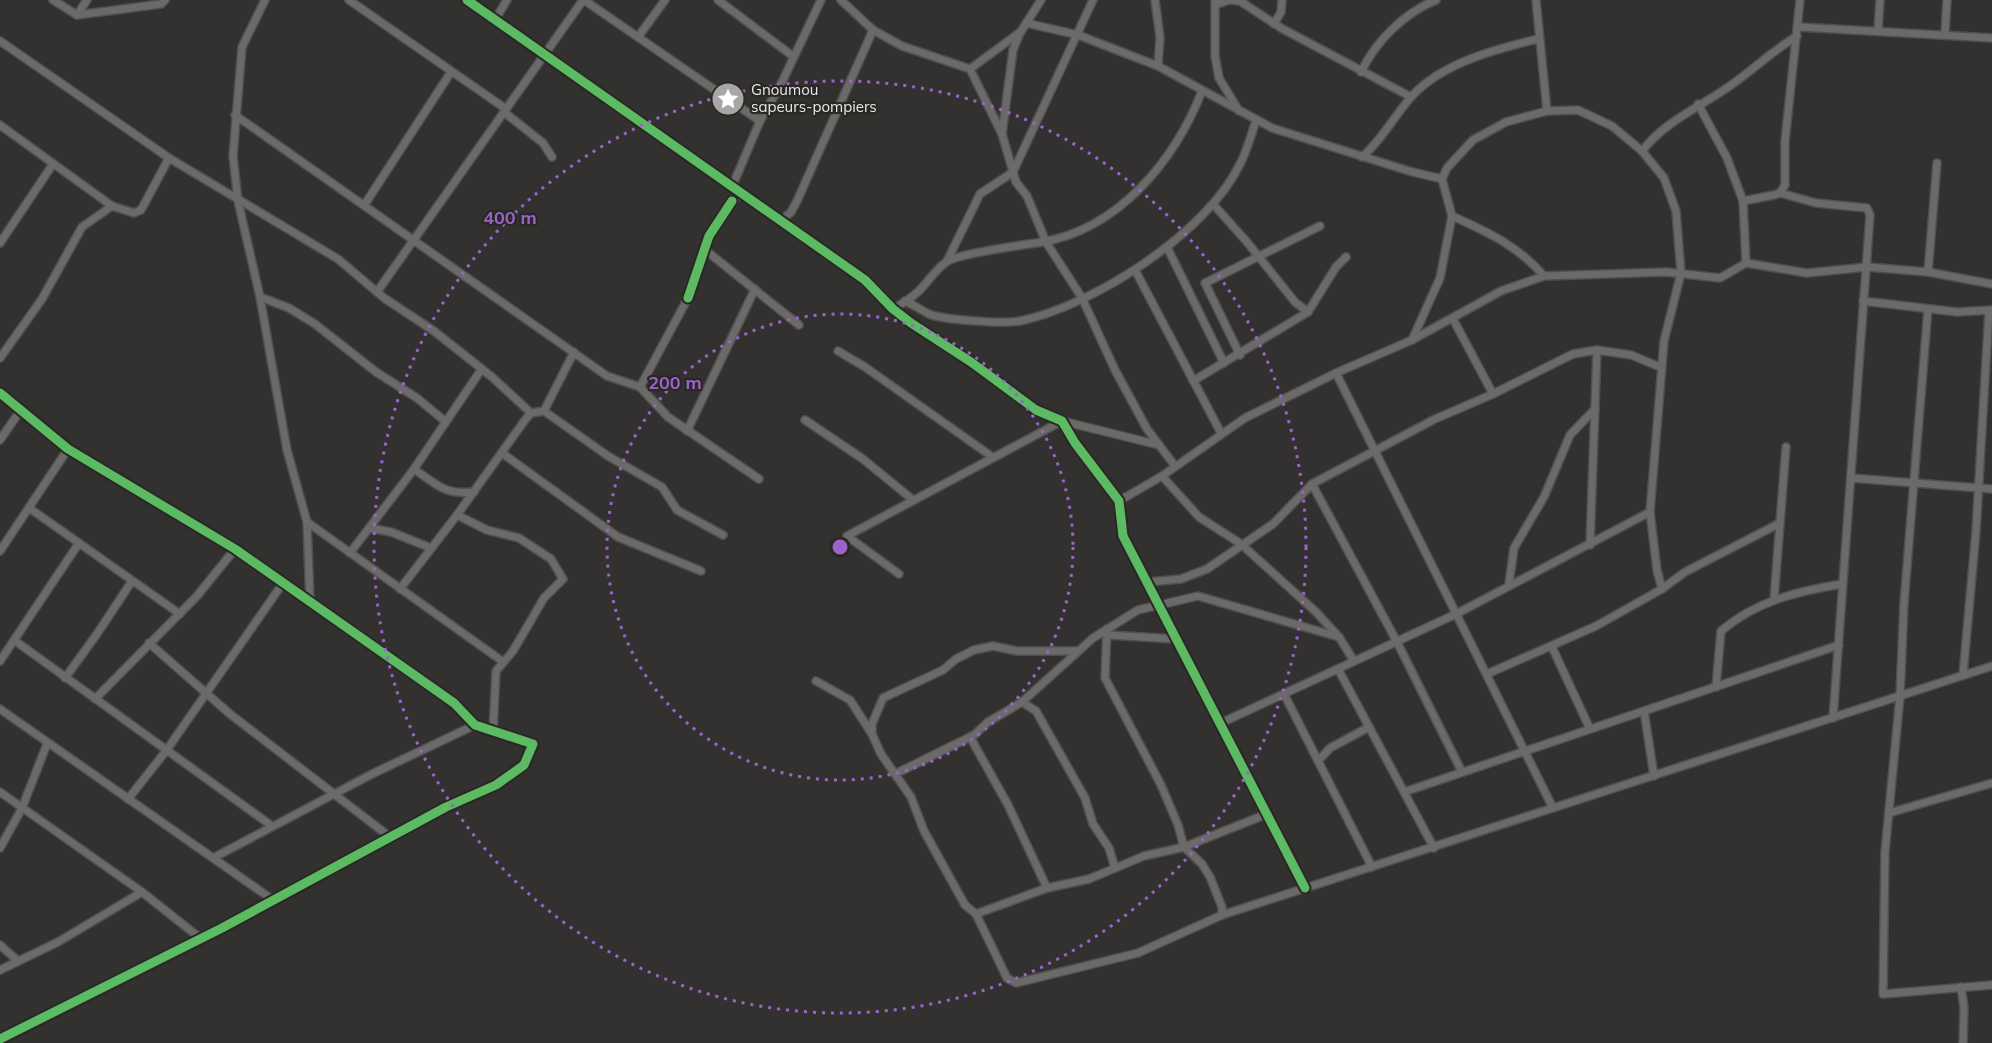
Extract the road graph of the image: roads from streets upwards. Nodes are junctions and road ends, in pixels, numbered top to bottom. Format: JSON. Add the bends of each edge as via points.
{"nodes":[{"id":1,"x":53,"y":0,"type":"edge"},
{"id":2,"x":87,"y":0,"type":"edge"},
{"id":3,"x":165,"y":0,"type":"edge"},
{"id":4,"x":265,"y":0,"type":"edge"},
{"id":5,"x":349,"y":0,"type":"edge"},
{"id":6,"x":467,"y":0,"type":"edge"},
{"id":7,"x":507,"y":0,"type":"edge"},
{"id":8,"x":583,"y":0,"type":"edge"},
{"id":9,"x":665,"y":0,"type":"edge"},
{"id":10,"x":718,"y":0,"type":"edge"},
{"id":11,"x":820,"y":0,"type":"edge"},
{"id":12,"x":841,"y":0,"type":"edge"},
{"id":13,"x":1041,"y":0,"type":"edge"},
{"id":14,"x":1094,"y":0,"type":"edge"},
{"id":15,"x":1155,"y":0,"type":"edge"},
{"id":16,"x":1230,"y":0,"type":"edge"},
{"id":17,"x":1282,"y":0,"type":"edge"},
{"id":18,"x":1436,"y":0,"type":"edge"},
{"id":19,"x":1536,"y":0,"type":"edge"},
{"id":20,"x":1800,"y":0,"type":"edge"},
{"id":21,"x":1880,"y":0,"type":"edge"},
{"id":22,"x":1947,"y":0,"type":"edge"},
{"id":23,"x":1215,"y":3,"type":"edge"},
{"id":24,"x":76,"y":15,"type":"junction"},
{"id":25,"x":495,"y":20,"type":"junction"},
{"id":26,"x":1026,"y":23,"type":"junction"},
{"id":27,"x":1274,"y":24,"type":"junction"},
{"id":28,"x":1799,"y":27,"type":"junction"},
{"id":29,"x":873,"y":30,"type":"junction"},
{"id":30,"x":1878,"y":30,"type":"junction"},
{"id":31,"x":1020,"y":33,"type":"junction"},
{"id":32,"x":1945,"y":33,"type":"junction"},
{"id":33,"x":1078,"y":35,"type":"junction"},
{"id":34,"x":1797,"y":36,"type":"junction"},
{"id":35,"x":638,"y":37,"type":"junction"},
{"id":36,"x":1992,"y":38,"type":"edge"},
{"id":37,"x":1538,"y":39,"type":"junction"},
{"id":38,"x":0,"y":40,"type":"edge"},
{"id":39,"x":544,"y":55,"type":"junction"},
{"id":40,"x":794,"y":57,"type":"junction"},
{"id":41,"x":1158,"y":66,"type":"junction"},
{"id":42,"x":970,"y":69,"type":"junction"},
{"id":43,"x":451,"y":72,"type":"junction"},
{"id":44,"x":1362,"y":72,"type":"junction"},
{"id":45,"x":1202,"y":91,"type":"junction"},
{"id":46,"x":1412,"y":97,"type":"junction"},
{"id":47,"x":1698,"y":104,"type":"junction"},
{"id":48,"x":505,"y":111,"type":"junction"},
{"id":49,"x":1547,"y":111,"type":"junction"},
{"id":50,"x":1239,"y":112,"type":"junction"},
{"id":51,"x":235,"y":115,"type":"junction"},
{"id":52,"x":1256,"y":121,"type":"junction"},
{"id":53,"x":760,"y":122,"type":"junction"},
{"id":54,"x":0,"y":126,"type":"edge"},
{"id":55,"x":1002,"y":134,"type":"junction"},
{"id":56,"x":1642,"y":152,"type":"junction"},
{"id":57,"x":552,"y":157,"type":"dead end"},
{"id":58,"x":1362,"y":157,"type":"junction"},
{"id":59,"x":170,"y":158,"type":"junction"},
{"id":60,"x":1937,"y":163,"type":"dead end"},
{"id":61,"x":53,"y":164,"type":"junction"},
{"id":62,"x":1013,"y":172,"type":"junction"},
{"id":63,"x":1442,"y":178,"type":"junction"},
{"id":64,"x":732,"y":187,"type":"junction"},
{"id":65,"x":740,"y":192,"type":"junction"},
{"id":66,"x":1780,"y":193,"type":"junction"},
{"id":67,"x":238,"y":201,"type":"junction"},
{"id":68,"x":1743,"y":201,"type":"junction"},
{"id":69,"x":365,"y":204,"type":"junction"},
{"id":70,"x":1213,"y":204,"type":"junction"},
{"id":71,"x":112,"y":206,"type":"junction"},
{"id":72,"x":1452,"y":216,"type":"junction"},
{"id":73,"x":781,"y":221,"type":"junction"},
{"id":74,"x":1320,"y":226,"type":"dead end"},
{"id":75,"x":414,"y":239,"type":"junction"},
{"id":76,"x":1046,"y":242,"type":"junction"},
{"id":77,"x":0,"y":243,"type":"edge"},
{"id":78,"x":1167,"y":246,"type":"junction"},
{"id":79,"x":704,"y":249,"type":"junction"},
{"id":80,"x":1257,"y":256,"type":"junction"},
{"id":81,"x":1346,"y":257,"type":"dead end"},
{"id":82,"x":947,"y":261,"type":"junction"},
{"id":83,"x":1746,"y":263,"type":"junction"},
{"id":84,"x":1867,"y":267,"type":"junction"},
{"id":85,"x":1135,"y":270,"type":"junction"},
{"id":86,"x":1928,"y":272,"type":"junction"},
{"id":87,"x":1681,"y":273,"type":"junction"},
{"id":88,"x":1544,"y":276,"type":"junction"},
{"id":89,"x":1992,"y":284,"type":"edge"},
{"id":90,"x":755,"y":289,"type":"junction"},
{"id":91,"x":377,"y":292,"type":"junction"},
{"id":92,"x":260,"y":297,"type":"junction"},
{"id":93,"x":1082,"y":298,"type":"junction"},
{"id":94,"x":905,"y":301,"type":"junction"},
{"id":95,"x":1863,"y":301,"type":"junction"},
{"id":96,"x":893,"y":309,"type":"junction"},
{"id":97,"x":1928,"y":309,"type":"junction"},
{"id":98,"x":1991,"y":310,"type":"edge"},
{"id":99,"x":1308,"y":312,"type":"junction"},
{"id":100,"x":1454,"y":319,"type":"junction"},
{"id":101,"x":799,"y":325,"type":"dead end"},
{"id":102,"x":1412,"y":340,"type":"junction"},
{"id":103,"x":1597,"y":350,"type":"junction"},
{"id":104,"x":838,"y":351,"type":"dead end"},
{"id":105,"x":574,"y":352,"type":"junction"},
{"id":106,"x":1240,"y":355,"type":"junction"},
{"id":107,"x":0,"y":358,"type":"edge"},
{"id":108,"x":1224,"y":363,"type":"junction"},
{"id":109,"x":1660,"y":367,"type":"junction"},
{"id":110,"x":481,"y":370,"type":"junction"},
{"id":111,"x":1336,"y":373,"type":"junction"},
{"id":112,"x":1193,"y":381,"type":"junction"},
{"id":113,"x":640,"y":387,"type":"junction"},
{"id":114,"x":0,"y":393,"type":"edge"},
{"id":115,"x":1492,"y":394,"type":"junction"},
{"id":116,"x":1595,"y":409,"type":"junction"},
{"id":117,"x":20,"y":411,"type":"junction"},
{"id":118,"x":544,"y":411,"type":"junction"},
{"id":119,"x":531,"y":413,"type":"junction"},
{"id":120,"x":805,"y":420,"type":"dead end"},
{"id":121,"x":1062,"y":421,"type":"junction"},
{"id":122,"x":446,"y":422,"type":"junction"},
{"id":123,"x":687,"y":431,"type":"junction"},
{"id":124,"x":1221,"y":433,"type":"junction"},
{"id":125,"x":0,"y":440,"type":"edge"},
{"id":126,"x":1159,"y":445,"type":"junction"},
{"id":127,"x":1786,"y":447,"type":"dead end"},
{"id":128,"x":68,"y":449,"type":"junction"},
{"id":129,"x":1376,"y":452,"type":"junction"},
{"id":130,"x":502,"y":453,"type":"junction"},
{"id":131,"x":992,"y":456,"type":"junction"},
{"id":132,"x":1175,"y":466,"type":"junction"},
{"id":133,"x":414,"y":469,"type":"junction"},
{"id":134,"x":1162,"y":476,"type":"junction"},
{"id":135,"x":1851,"y":478,"type":"junction"},
{"id":136,"x":759,"y":479,"type":"dead end"},
{"id":137,"x":1312,"y":484,"type":"junction"},
{"id":138,"x":1914,"y":484,"type":"junction"},
{"id":139,"x":1979,"y":488,"type":"junction"},
{"id":140,"x":1992,"y":489,"type":"edge"},
{"id":141,"x":474,"y":492,"type":"junction"},
{"id":142,"x":913,"y":500,"type":"junction"},
{"id":143,"x":1119,"y":501,"type":"junction"},
{"id":144,"x":29,"y":508,"type":"junction"},
{"id":145,"x":1650,"y":512,"type":"junction"},
{"id":146,"x":457,"y":515,"type":"junction"},
{"id":147,"x":307,"y":522,"type":"junction"},
{"id":148,"x":1780,"y":523,"type":"junction"},
{"id":149,"x":370,"y":528,"type":"junction"},
{"id":150,"x":723,"y":535,"type":"dead end"},
{"id":151,"x":79,"y":543,"type":"junction"},
{"id":152,"x":1242,"y":544,"type":"junction"},
{"id":153,"x":1590,"y":545,"type":"junction"},
{"id":154,"x":431,"y":548,"type":"junction"},
{"id":155,"x":235,"y":549,"type":"junction"},
{"id":156,"x":0,"y":551,"type":"edge"},
{"id":157,"x":350,"y":553,"type":"junction"},
{"id":158,"x":701,"y":571,"type":"dead end"},
{"id":159,"x":899,"y":574,"type":"dead end"},
{"id":160,"x":132,"y":581,"type":"junction"},
{"id":161,"x":1148,"y":582,"type":"junction"},
{"id":162,"x":283,"y":583,"type":"junction"},
{"id":163,"x":1509,"y":584,"type":"junction"},
{"id":164,"x":1842,"y":584,"type":"junction"},
{"id":165,"x":400,"y":589,"type":"junction"},
{"id":166,"x":1662,"y":589,"type":"junction"},
{"id":167,"x":1774,"y":599,"type":"junction"},
{"id":168,"x":310,"y":602,"type":"junction"},
{"id":169,"x":1157,"y":604,"type":"junction"},
{"id":170,"x":180,"y":614,"type":"junction"},
{"id":171,"x":1456,"y":614,"type":"junction"},
{"id":172,"x":1108,"y":632,"type":"junction"},
{"id":173,"x":1339,"y":637,"type":"junction"},
{"id":174,"x":1176,"y":639,"type":"junction"},
{"id":175,"x":14,"y":640,"type":"junction"},
{"id":176,"x":1397,"y":642,"type":"junction"},
{"id":177,"x":149,"y":643,"type":"junction"},
{"id":178,"x":1839,"y":645,"type":"junction"},
{"id":179,"x":1552,"y":647,"type":"junction"},
{"id":180,"x":1078,"y":651,"type":"junction"},
{"id":181,"x":0,"y":661,"type":"edge"},
{"id":182,"x":502,"y":661,"type":"junction"},
{"id":183,"x":1354,"y":662,"type":"junction"},
{"id":184,"x":1992,"y":666,"type":"edge"},
{"id":185,"x":1338,"y":669,"type":"junction"},
{"id":186,"x":1487,"y":674,"type":"junction"},
{"id":187,"x":1963,"y":675,"type":"junction"},
{"id":188,"x":64,"y":678,"type":"junction"},
{"id":189,"x":816,"y":681,"type":"dead end"},
{"id":190,"x":1716,"y":687,"type":"junction"},
{"id":191,"x":1284,"y":694,"type":"junction"},
{"id":192,"x":205,"y":695,"type":"junction"},
{"id":193,"x":1900,"y":696,"type":"junction"},
{"id":194,"x":96,"y":699,"type":"junction"},
{"id":195,"x":1022,"y":702,"type":"junction"},
{"id":196,"x":0,"y":710,"type":"edge"},
{"id":197,"x":1644,"y":711,"type":"junction"},
{"id":198,"x":1833,"y":718,"type":"junction"},
{"id":199,"x":1221,"y":723,"type":"junction"},
{"id":200,"x":475,"y":725,"type":"junction"},
{"id":201,"x":1369,"y":727,"type":"junction"},
{"id":202,"x":1590,"y":729,"type":"junction"},
{"id":203,"x":493,"y":732,"type":"junction"},
{"id":204,"x":872,"y":734,"type":"junction"},
{"id":205,"x":970,"y":737,"type":"junction"},
{"id":206,"x":47,"y":744,"type":"junction"},
{"id":207,"x":166,"y":751,"type":"junction"},
{"id":208,"x":1525,"y":751,"type":"junction"},
{"id":209,"x":1318,"y":761,"type":"junction"},
{"id":210,"x":1461,"y":772,"type":"junction"},
{"id":211,"x":895,"y":774,"type":"junction"},
{"id":212,"x":1654,"y":777,"type":"junction"},
{"id":213,"x":1992,"y":783,"type":"edge"},
{"id":214,"x":0,"y":792,"type":"edge"},
{"id":215,"x":1404,"y":792,"type":"junction"},
{"id":216,"x":334,"y":794,"type":"junction"},
{"id":217,"x":128,"y":799,"type":"junction"},
{"id":218,"x":22,"y":808,"type":"junction"},
{"id":219,"x":1553,"y":808,"type":"junction"},
{"id":220,"x":1889,"y":813,"type":"junction"},
{"id":221,"x":1267,"y":814,"type":"junction"},
{"id":222,"x":272,"y":826,"type":"junction"},
{"id":223,"x":390,"y":837,"type":"junction"},
{"id":224,"x":1184,"y":847,"type":"junction"},
{"id":225,"x":0,"y":848,"type":"edge"},
{"id":226,"x":1434,"y":848,"type":"junction"},
{"id":227,"x":213,"y":858,"type":"junction"},
{"id":228,"x":1372,"y":867,"type":"junction"},
{"id":229,"x":1115,"y":868,"type":"junction"},
{"id":230,"x":1047,"y":888,"type":"junction"},
{"id":231,"x":1305,"y":888,"type":"junction"},
{"id":232,"x":142,"y":892,"type":"junction"},
{"id":233,"x":273,"y":900,"type":"junction"},
{"id":234,"x":976,"y":914,"type":"junction"},
{"id":235,"x":1222,"y":915,"type":"junction"},
{"id":236,"x":200,"y":938,"type":"junction"},
{"id":237,"x":0,"y":945,"type":"edge"},
{"id":238,"x":18,"y":961,"type":"junction"},
{"id":239,"x":0,"y":970,"type":"edge"},
{"id":240,"x":1992,"y":985,"type":"edge"},
{"id":241,"x":1961,"y":987,"type":"junction"},
{"id":242,"x":2,"y":1035,"type":"edge"},
{"id":243,"x":1963,"y":1043,"type":"edge"}],
"edges":[{"from":1,"to":24,"type":"street"},
{"from":2,"to":24,"type":"street"},
{"from":3,"to":24,"type":"street","via":[[161,4]]},
{"from":4,"to":51,"type":"street","via":[[242,47]]},
{"from":5,"to":43,"type":"street"},
{"from":6,"to":25,"type":"street"},
{"from":7,"to":25,"type":"street"},
{"from":8,"to":35,"type":"street"},
{"from":8,"to":39,"type":"street"},
{"from":9,"to":35,"type":"street"},
{"from":10,"to":40,"type":"street"},
{"from":11,"to":40,"type":"street"},
{"from":12,"to":29,"type":"street"},
{"from":13,"to":26,"type":"street"},
{"from":14,"to":33,"type":"street"},
{"from":15,"to":41,"type":"street","via":[[1160,37]]},
{"from":16,"to":23,"type":"street"},
{"from":16,"to":27,"type":"street","via":[[1240,1]]},
{"from":17,"to":27,"type":"street"},
{"from":18,"to":44,"type":"street","via":[[1389,32]]},
{"from":19,"to":37,"type":"street"},
{"from":20,"to":28,"type":"street"},
{"from":21,"to":30,"type":"street"},
{"from":22,"to":32,"type":"street"},
{"from":23,"to":50,"type":"street","via":[[1219,78]]},
{"from":25,"to":39,"type":"street"},
{"from":26,"to":31,"type":"street"},
{"from":26,"to":33,"type":"street"},
{"from":27,"to":44,"type":"street"},
{"from":28,"to":30,"type":"street"},
{"from":28,"to":34,"type":"street"},
{"from":29,"to":42,"type":"street","via":[[919,53]]},
{"from":29,"to":73,"type":"street","via":[[797,201]]},
{"from":30,"to":32,"type":"street"},
{"from":31,"to":42,"type":"street"},
{"from":31,"to":55,"type":"street","via":[[1013,50]]},
{"from":32,"to":36,"type":"street"},
{"from":33,"to":41,"type":"street"},
{"from":33,"to":62,"type":"street"},
{"from":34,"to":47,"type":"street","via":[[1773,50],[1734,83]]},
{"from":34,"to":66,"type":"street","via":[[1785,141],[1785,185]]},
{"from":35,"to":53,"type":"street"},
{"from":37,"to":46,"type":"street","via":[[1469,59]]},
{"from":37,"to":49,"type":"street"},
{"from":38,"to":59,"type":"street"},
{"from":39,"to":48,"type":"street"},
{"from":39,"to":64,"type":"street"},
{"from":40,"to":53,"type":"street"},
{"from":41,"to":45,"type":"street"},
{"from":42,"to":55,"type":"street"},
{"from":43,"to":48,"type":"street"},
{"from":43,"to":69,"type":"street"},
{"from":44,"to":46,"type":"street"},
{"from":45,"to":50,"type":"street"},
{"from":45,"to":76,"type":"street","via":[[1173,150],[1139,189],[1101,220]]},
{"from":46,"to":58,"type":"street","via":[[1377,144]]},
{"from":47,"to":56,"type":"street","via":[[1661,130]]},
{"from":47,"to":68,"type":"street","via":[[1727,158]]},
{"from":48,"to":57,"type":"street","via":[[543,143]]},
{"from":48,"to":75,"type":"street"},
{"from":49,"to":56,"type":"street","via":[[1578,110],[1599,118],[1620,130]]},
{"from":49,"to":63,"type":"street","via":[[1506,122],[1473,140]]},
{"from":50,"to":52,"type":"street"},
{"from":51,"to":67,"type":"street","via":[[233,156]]},
{"from":51,"to":69,"type":"street"},
{"from":52,"to":58,"type":"street"},
{"from":52,"to":70,"type":"street","via":[[1240,165]]},
{"from":53,"to":64,"type":"street"},
{"from":54,"to":61,"type":"street"},
{"from":55,"to":62,"type":"street"},
{"from":56,"to":87,"type":"street","via":[[1664,178],[1672,195]]},
{"from":58,"to":63,"type":"street"},
{"from":59,"to":67,"type":"street"},
{"from":59,"to":71,"type":"street","via":[[141,210],[134,213]]},
{"from":60,"to":86,"type":"street"},
{"from":61,"to":71,"type":"street"},
{"from":61,"to":77,"type":"street"},
{"from":62,"to":76,"type":"street"},
{"from":62,"to":82,"type":"street","via":[[980,194]]},
{"from":63,"to":72,"type":"street"},
{"from":64,"to":65,"type":"street"},
{"from":65,"to":73,"type":"street"},
{"from":65,"to":79,"type":"street","via":[[714,226]]},
{"from":66,"to":68,"type":"street"},
{"from":66,"to":84,"type":"street","via":[[1816,203],[1867,208]]},
{"from":67,"to":91,"type":"street","via":[[311,241]]},
{"from":67,"to":92,"type":"street"},
{"from":68,"to":83,"type":"street"},
{"from":69,"to":75,"type":"street"},
{"from":70,"to":78,"type":"street"},
{"from":70,"to":80,"type":"street"},
{"from":71,"to":107,"type":"street","via":[[82,226],[42,299]]},
{"from":72,"to":88,"type":"street","via":[[1517,249]]},
{"from":72,"to":102,"type":"street","via":[[1440,278]]},
{"from":73,"to":96,"type":"street","via":[[865,280]]},
{"from":74,"to":80,"type":"street"},
{"from":75,"to":91,"type":"street"},
{"from":75,"to":105,"type":"street"},
{"from":76,"to":82,"type":"street"},
{"from":76,"to":93,"type":"street"},
{"from":78,"to":85,"type":"street"},
{"from":78,"to":108,"type":"street"},
{"from":79,"to":90,"type":"street"},
{"from":79,"to":113,"type":"street","via":[[688,298]]},
{"from":80,"to":99,"type":"street","via":[[1294,303]]},
{"from":80,"to":106,"type":"street","via":[[1205,283]]},
{"from":81,"to":99,"type":"street"},
{"from":82,"to":94,"type":"street"},
{"from":83,"to":84,"type":"street","via":[[1807,273]]},
{"from":83,"to":87,"type":"street","via":[[1720,278]]},
{"from":84,"to":86,"type":"street"},
{"from":84,"to":95,"type":"street"},
{"from":85,"to":93,"type":"street"},
{"from":85,"to":112,"type":"street"},
{"from":86,"to":89,"type":"street"},
{"from":87,"to":88,"type":"street"},
{"from":87,"to":109,"type":"street"},
{"from":88,"to":100,"type":"street","via":[[1501,291]]},
{"from":90,"to":101,"type":"street"},
{"from":90,"to":123,"type":"street"},
{"from":91,"to":110,"type":"street"},
{"from":92,"to":122,"type":"street","via":[[315,324]]},
{"from":92,"to":147,"type":"street","via":[[287,450]]},
{"from":93,"to":94,"type":"street","via":[[1053,312],[997,322],[930,314]]},
{"from":93,"to":126,"type":"street","via":[[1124,388]]},
{"from":94,"to":96,"type":"street"},
{"from":95,"to":97,"type":"street"},
{"from":95,"to":135,"type":"street"},
{"from":96,"to":121,"type":"street","via":[[1036,410]]},
{"from":97,"to":98,"type":"street","via":[[1976,313]]},
{"from":97,"to":138,"type":"street"},
{"from":98,"to":139,"type":"street"},
{"from":99,"to":106,"type":"street"},
{"from":100,"to":102,"type":"street"},
{"from":100,"to":115,"type":"street"},
{"from":102,"to":111,"type":"street"},
{"from":103,"to":109,"type":"street","via":[[1631,355]]},
{"from":103,"to":115,"type":"street","via":[[1574,354]]},
{"from":103,"to":116,"type":"street"},
{"from":104,"to":131,"type":"street"},
{"from":105,"to":113,"type":"street","via":[[607,376]]},
{"from":105,"to":118,"type":"street"},
{"from":106,"to":108,"type":"street"},
{"from":108,"to":112,"type":"street"},
{"from":109,"to":145,"type":"street"},
{"from":110,"to":119,"type":"street"},
{"from":110,"to":122,"type":"street"},
{"from":111,"to":124,"type":"street"},
{"from":111,"to":129,"type":"street"},
{"from":112,"to":124,"type":"street"},
{"from":113,"to":123,"type":"street"},
{"from":114,"to":117,"type":"street"},
{"from":115,"to":129,"type":"street","via":[[1435,419]]},
{"from":116,"to":153,"type":"street"},
{"from":116,"to":163,"type":"street","via":[[1570,435],[1544,497],[1514,548]]},
{"from":117,"to":125,"type":"street"},
{"from":117,"to":128,"type":"street"},
{"from":118,"to":119,"type":"street"},
{"from":118,"to":150,"type":"street","via":[[608,456],[662,487],[677,510]]},
{"from":119,"to":130,"type":"street"},
{"from":120,"to":142,"type":"street","via":[[863,459]]},
{"from":121,"to":126,"type":"street"},
{"from":121,"to":131,"type":"street"},
{"from":121,"to":143,"type":"street"},
{"from":122,"to":133,"type":"street"},
{"from":123,"to":136,"type":"street"},
{"from":124,"to":132,"type":"street"},
{"from":126,"to":132,"type":"street"},
{"from":127,"to":148,"type":"street"},
{"from":128,"to":144,"type":"street"},
{"from":128,"to":155,"type":"street"},
{"from":129,"to":137,"type":"street"},
{"from":129,"to":171,"type":"street"},
{"from":130,"to":141,"type":"street"},
{"from":130,"to":158,"type":"street","via":[[618,537]]},
{"from":131,"to":142,"type":"street"},
{"from":132,"to":134,"type":"street"},
{"from":133,"to":141,"type":"street","via":[[445,491]]},
{"from":133,"to":149,"type":"street"},
{"from":134,"to":143,"type":"street"},
{"from":134,"to":152,"type":"street","via":[[1199,517]]},
{"from":135,"to":138,"type":"street"},
{"from":135,"to":164,"type":"street"},
{"from":137,"to":152,"type":"street","via":[[1273,524]]},
{"from":137,"to":176,"type":"street"},
{"from":138,"to":139,"type":"street"},
{"from":138,"to":193,"type":"street"},
{"from":139,"to":140,"type":"street"},
{"from":139,"to":187,"type":"street"},
{"from":141,"to":146,"type":"street"},
{"from":142,"to":159,"type":"street","via":[[847,536]]},
{"from":143,"to":161,"type":"street","via":[[1123,536]]},
{"from":144,"to":151,"type":"street"},
{"from":144,"to":156,"type":"street"},
{"from":145,"to":153,"type":"street"},
{"from":145,"to":166,"type":"street","via":[[1656,570]]},
{"from":146,"to":154,"type":"street"},
{"from":146,"to":182,"type":"street","via":[[487,530],[519,538],[551,559],[563,579],[544,598],[513,651]]},
{"from":147,"to":157,"type":"street"},
{"from":147,"to":168,"type":"street"},
{"from":148,"to":166,"type":"street","via":[[1685,572]]},
{"from":148,"to":167,"type":"street"},
{"from":149,"to":154,"type":"street"},
{"from":149,"to":157,"type":"street"},
{"from":151,"to":160,"type":"street"},
{"from":151,"to":175,"type":"street"},
{"from":152,"to":161,"type":"street","via":[[1207,570],[1181,579]]},
{"from":152,"to":173,"type":"street"},
{"from":153,"to":163,"type":"street"},
{"from":154,"to":165,"type":"street"},
{"from":155,"to":162,"type":"street"},
{"from":155,"to":170,"type":"street"},
{"from":157,"to":165,"type":"street"},
{"from":160,"to":170,"type":"street"},
{"from":160,"to":188,"type":"street"},
{"from":161,"to":169,"type":"street"},
{"from":162,"to":168,"type":"street"},
{"from":162,"to":192,"type":"street"},
{"from":163,"to":171,"type":"street"},
{"from":164,"to":167,"type":"street"},
{"from":164,"to":178,"type":"street"},
{"from":165,"to":182,"type":"street"},
{"from":166,"to":179,"type":"street"},
{"from":167,"to":190,"type":"street","via":[[1744,613],[1721,631]]},
{"from":168,"to":200,"type":"street","via":[[454,703]]},
{"from":169,"to":172,"type":"street","via":[[1138,610]]},
{"from":169,"to":173,"type":"street","via":[[1198,596]]},
{"from":169,"to":174,"type":"street"},
{"from":170,"to":177,"type":"street"},
{"from":171,"to":176,"type":"street"},
{"from":171,"to":186,"type":"street"},
{"from":172,"to":174,"type":"street"},
{"from":172,"to":180,"type":"street"},
{"from":172,"to":224,"type":"street","via":[[1105,678],[1161,785]]},
{"from":173,"to":183,"type":"street"},
{"from":174,"to":199,"type":"street"},
{"from":175,"to":181,"type":"street"},
{"from":175,"to":188,"type":"street"},
{"from":176,"to":183,"type":"street"},
{"from":176,"to":210,"type":"street"},
{"from":177,"to":192,"type":"street"},
{"from":177,"to":194,"type":"street"},
{"from":178,"to":190,"type":"street"},
{"from":178,"to":198,"type":"street"},
{"from":179,"to":186,"type":"street"},
{"from":179,"to":202,"type":"street"},
{"from":180,"to":195,"type":"street"},
{"from":180,"to":204,"type":"street","via":[[1017,651],[993,646],[974,650],[943,670],[883,698]]},
{"from":182,"to":203,"type":"street","via":[[496,671]]},
{"from":183,"to":185,"type":"street"},
{"from":184,"to":187,"type":"street"},
{"from":185,"to":191,"type":"street"},
{"from":185,"to":201,"type":"street"},
{"from":186,"to":208,"type":"street"},
{"from":187,"to":193,"type":"street"},
{"from":188,"to":194,"type":"street"},
{"from":189,"to":204,"type":"street","via":[[850,700]]},
{"from":190,"to":197,"type":"street"},
{"from":191,"to":199,"type":"street"},
{"from":191,"to":209,"type":"street"},
{"from":192,"to":207,"type":"street"},
{"from":192,"to":216,"type":"street"},
{"from":193,"to":198,"type":"street"},
{"from":193,"to":220,"type":"street"},
{"from":194,"to":207,"type":"street"},
{"from":195,"to":205,"type":"street"},
{"from":195,"to":229,"type":"street","via":[[1036,711],[1085,798]]},
{"from":196,"to":206,"type":"street"},
{"from":197,"to":202,"type":"street"},
{"from":197,"to":212,"type":"street"},
{"from":198,"to":212,"type":"street"},
{"from":199,"to":221,"type":"street"},
{"from":200,"to":203,"type":"street"},
{"from":200,"to":216,"type":"street"},
{"from":201,"to":209,"type":"street","via":[[1330,748]]},
{"from":201,"to":215,"type":"street"},
{"from":202,"to":208,"type":"street"},
{"from":203,"to":223,"type":"street","via":[[533,744],[524,765],[496,784]]},
{"from":204,"to":211,"type":"street"},
{"from":205,"to":211,"type":"street"},
{"from":205,"to":230,"type":"street"},
{"from":206,"to":217,"type":"street"},
{"from":206,"to":218,"type":"street"},
{"from":207,"to":217,"type":"street"},
{"from":207,"to":222,"type":"street"},
{"from":208,"to":210,"type":"street"},
{"from":208,"to":219,"type":"street"},
{"from":209,"to":228,"type":"street"},
{"from":210,"to":215,"type":"street"},
{"from":211,"to":234,"type":"street","via":[[911,797],[924,831],[965,905]]},
{"from":212,"to":219,"type":"street"},
{"from":213,"to":220,"type":"street"},
{"from":214,"to":218,"type":"street"},
{"from":215,"to":226,"type":"street"},
{"from":216,"to":222,"type":"street"},
{"from":216,"to":223,"type":"street"},
{"from":217,"to":227,"type":"street"},
{"from":218,"to":225,"type":"street"},
{"from":218,"to":232,"type":"street"},
{"from":219,"to":226,"type":"street"},
{"from":220,"to":241,"type":"street","via":[[1883,994]]},
{"from":221,"to":224,"type":"street"},
{"from":221,"to":231,"type":"street"},
{"from":222,"to":227,"type":"street"},
{"from":223,"to":233,"type":"street"},
{"from":224,"to":229,"type":"street"},
{"from":224,"to":235,"type":"street","via":[[1210,877]]},
{"from":226,"to":228,"type":"street"},
{"from":227,"to":233,"type":"street"},
{"from":228,"to":231,"type":"street"},
{"from":229,"to":230,"type":"street","via":[[1089,879]]},
{"from":230,"to":234,"type":"street"},
{"from":231,"to":235,"type":"street"},
{"from":232,"to":236,"type":"street"},
{"from":232,"to":238,"type":"street"},
{"from":233,"to":236,"type":"street"},
{"from":234,"to":235,"type":"street","via":[[1007,978],[1016,983],[1138,953]]},
{"from":236,"to":242,"type":"street"},
{"from":237,"to":238,"type":"street"},
{"from":238,"to":239,"type":"street"},
{"from":240,"to":241,"type":"street"},
{"from":241,"to":243,"type":"street"}]}
